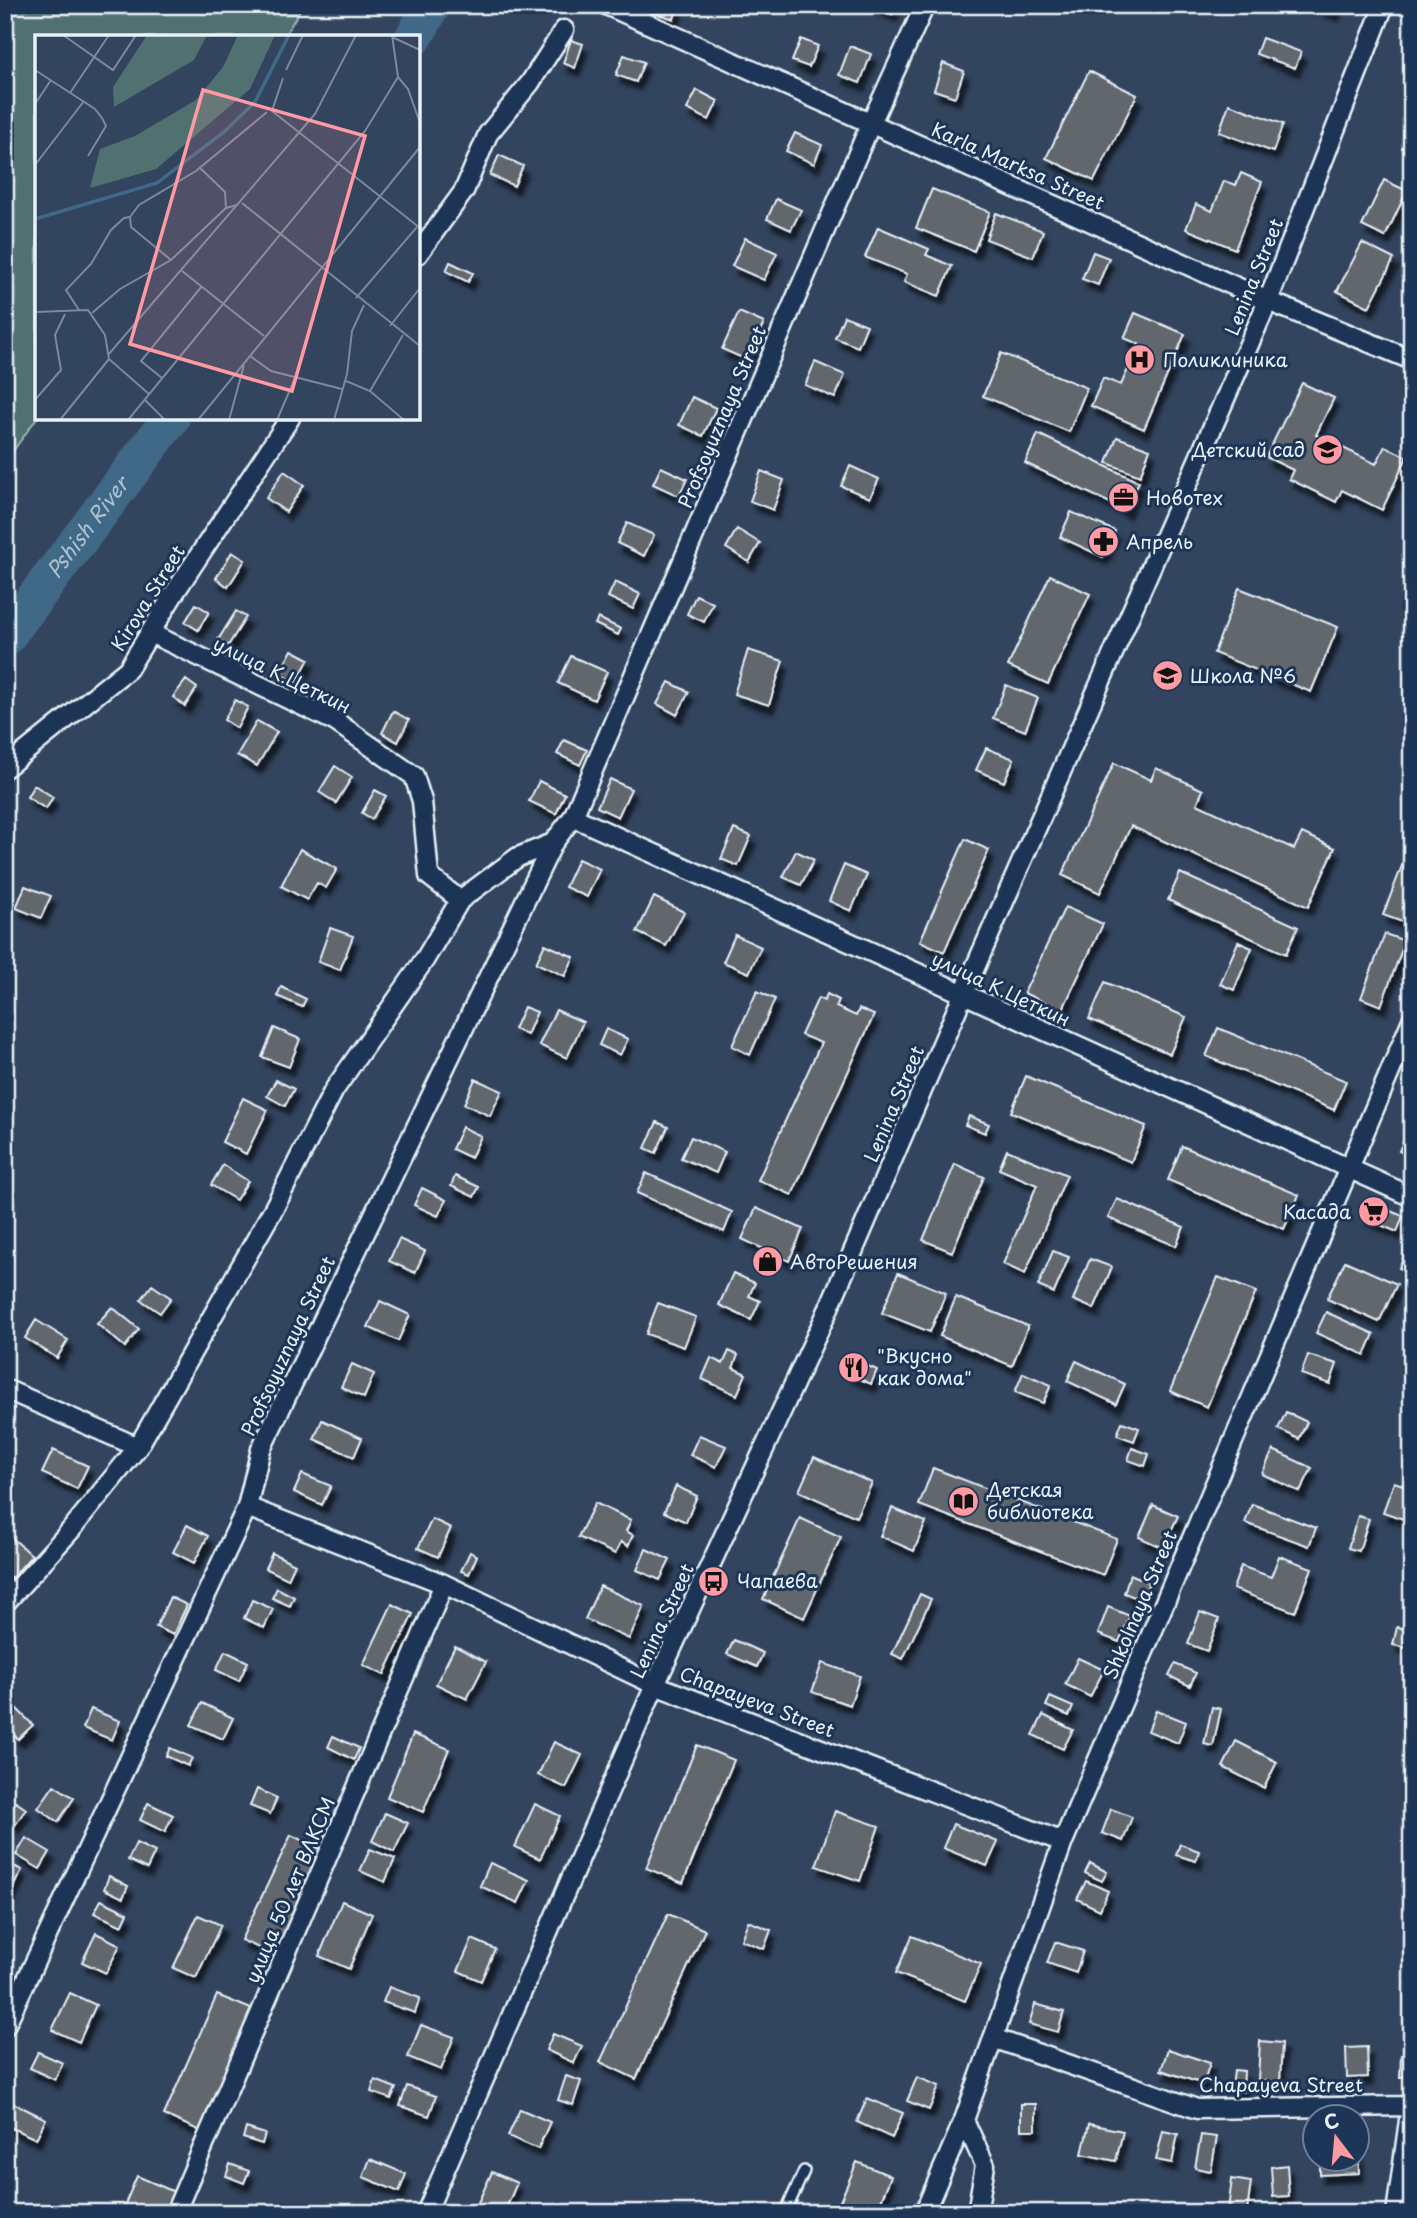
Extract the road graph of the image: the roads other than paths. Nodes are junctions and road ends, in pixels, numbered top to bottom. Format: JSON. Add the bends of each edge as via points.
{"nodes":[{"id":1,"x":925,"y":5,"type":"edge"},
{"id":2,"x":1384,"y":5,"type":"edge"},
{"id":3,"x":607,"y":6,"type":"edge"},
{"id":4,"x":565,"y":30,"type":"dead end"},
{"id":5,"x":871,"y":123,"type":"junction"},
{"id":6,"x":420,"y":251,"type":"edge"},
{"id":7,"x":1268,"y":301,"type":"junction"},
{"id":8,"x":1412,"y":360,"type":"edge"},
{"id":9,"x":289,"y":420,"type":"edge"},
{"id":10,"x":150,"y":633,"type":"junction"},
{"id":11,"x":5,"y":768,"type":"edge"},
{"id":12,"x":573,"y":817,"type":"junction"},
{"id":13,"x":553,"y":843,"type":"junction"},
{"id":14,"x":460,"y":900,"type":"junction"},
{"id":15,"x":963,"y":995,"type":"junction"},
{"id":16,"x":1412,"y":1020,"type":"edge"},
{"id":17,"x":1347,"y":1170,"type":"junction"},
{"id":18,"x":1412,"y":1197,"type":"edge"},
{"id":19,"x":5,"y":1389,"type":"edge"},
{"id":20,"x":138,"y":1447,"type":"junction"},
{"id":21,"x":247,"y":1507,"type":"junction"},
{"id":22,"x":444,"y":1584,"type":"junction"},
{"id":23,"x":5,"y":1603,"type":"edge"},
{"id":24,"x":655,"y":1685,"type":"junction"},
{"id":25,"x":1063,"y":1842,"type":"junction"},
{"id":26,"x":5,"y":2026,"type":"edge"},
{"id":27,"x":993,"y":2038,"type":"junction"},
{"id":28,"x":1411,"y":2106,"type":"edge"},
{"id":29,"x":964,"y":2120,"type":"junction"},
{"id":30,"x":804,"y":2171,"type":"dead end"},
{"id":31,"x":175,"y":2213,"type":"edge"},
{"id":32,"x":426,"y":2213,"type":"edge"},
{"id":33,"x":785,"y":2213,"type":"edge"},
{"id":34,"x":924,"y":2213,"type":"edge"},
{"id":35,"x":977,"y":2213,"type":"edge"},
{"id":36,"x":1396,"y":2213,"type":"edge"}],
"edges":[{"from":1,"to":5,"type":"street","name":"Profsoyuznaya Street"},
{"from":2,"to":7,"type":"street","name":"Lenina Street"},
{"from":3,"to":5,"type":"street","name":"Karla Marksa Street"},
{"from":4,"to":6,"type":"street","via":[[488,134],[464,191]]},
{"from":5,"to":7,"type":"street","name":"Karla Marksa Street"},
{"from":5,"to":12,"type":"street","name":"Profsoyuznaya Street"},
{"from":7,"to":8,"type":"street","name":"Karla Marksa Street"},
{"from":7,"to":15,"type":"street","name":"Lenina Street"},
{"from":9,"to":10,"type":"street","name":"Kirova Street"},
{"from":10,"to":11,"type":"street","name":"Kirova Street","via":[[128,669]]},
{"from":10,"to":14,"type":"street","name":"улица К.Цеткин","via":[[336,722],[414,776],[422,801],[429,876]]},
{"from":12,"to":13,"type":"street","name":"Profsoyuznaya Street"},
{"from":12,"to":15,"type":"street","name":"улица К.Цеткин"},
{"from":13,"to":14,"type":"street","via":[[518,857]]},
{"from":13,"to":21,"type":"street","name":"Profsoyuznaya Street","via":[[261,1448]]},
{"from":14,"to":20,"type":"street","via":[[334,1090],[274,1208]]},
{"from":15,"to":17,"type":"street","name":"улица К.Цеткин"},
{"from":15,"to":24,"type":"street","name":"Lenina Street","via":[[825,1317]]},
{"from":16,"to":17,"type":"street","name":"Shkolnaya Street"},
{"from":17,"to":18,"type":"street","name":"улица К.Цеткин"},
{"from":17,"to":25,"type":"street","name":"Shkolnaya Street"},
{"from":19,"to":20,"type":"street"},
{"from":20,"to":23,"type":"street"},
{"from":21,"to":22,"type":"street","name":"Chapayeva Street"},
{"from":21,"to":26,"type":"street","name":"Profsoyuznaya Street"},
{"from":22,"to":24,"type":"street","name":"Chapayeva Street"},
{"from":22,"to":31,"type":"street","name":"улица 50 лет ВЛКСМ"},
{"from":24,"to":25,"type":"street","name":"Chapayeva Street"},
{"from":24,"to":32,"type":"street","name":"Lenina Street"},
{"from":25,"to":27,"type":"street","name":"Shkolnaya Street"},
{"from":27,"to":28,"type":"street","name":"Chapayeva Street","via":[[1197,2109]]},
{"from":27,"to":29,"type":"street","name":"Shkolnaya Street"},
{"from":28,"to":36,"type":"street"},
{"from":29,"to":34,"type":"street","name":"Shkolnaya Street"},
{"from":29,"to":35,"type":"street","via":[[985,2165]]},
{"from":30,"to":33,"type":"lane"}]}
